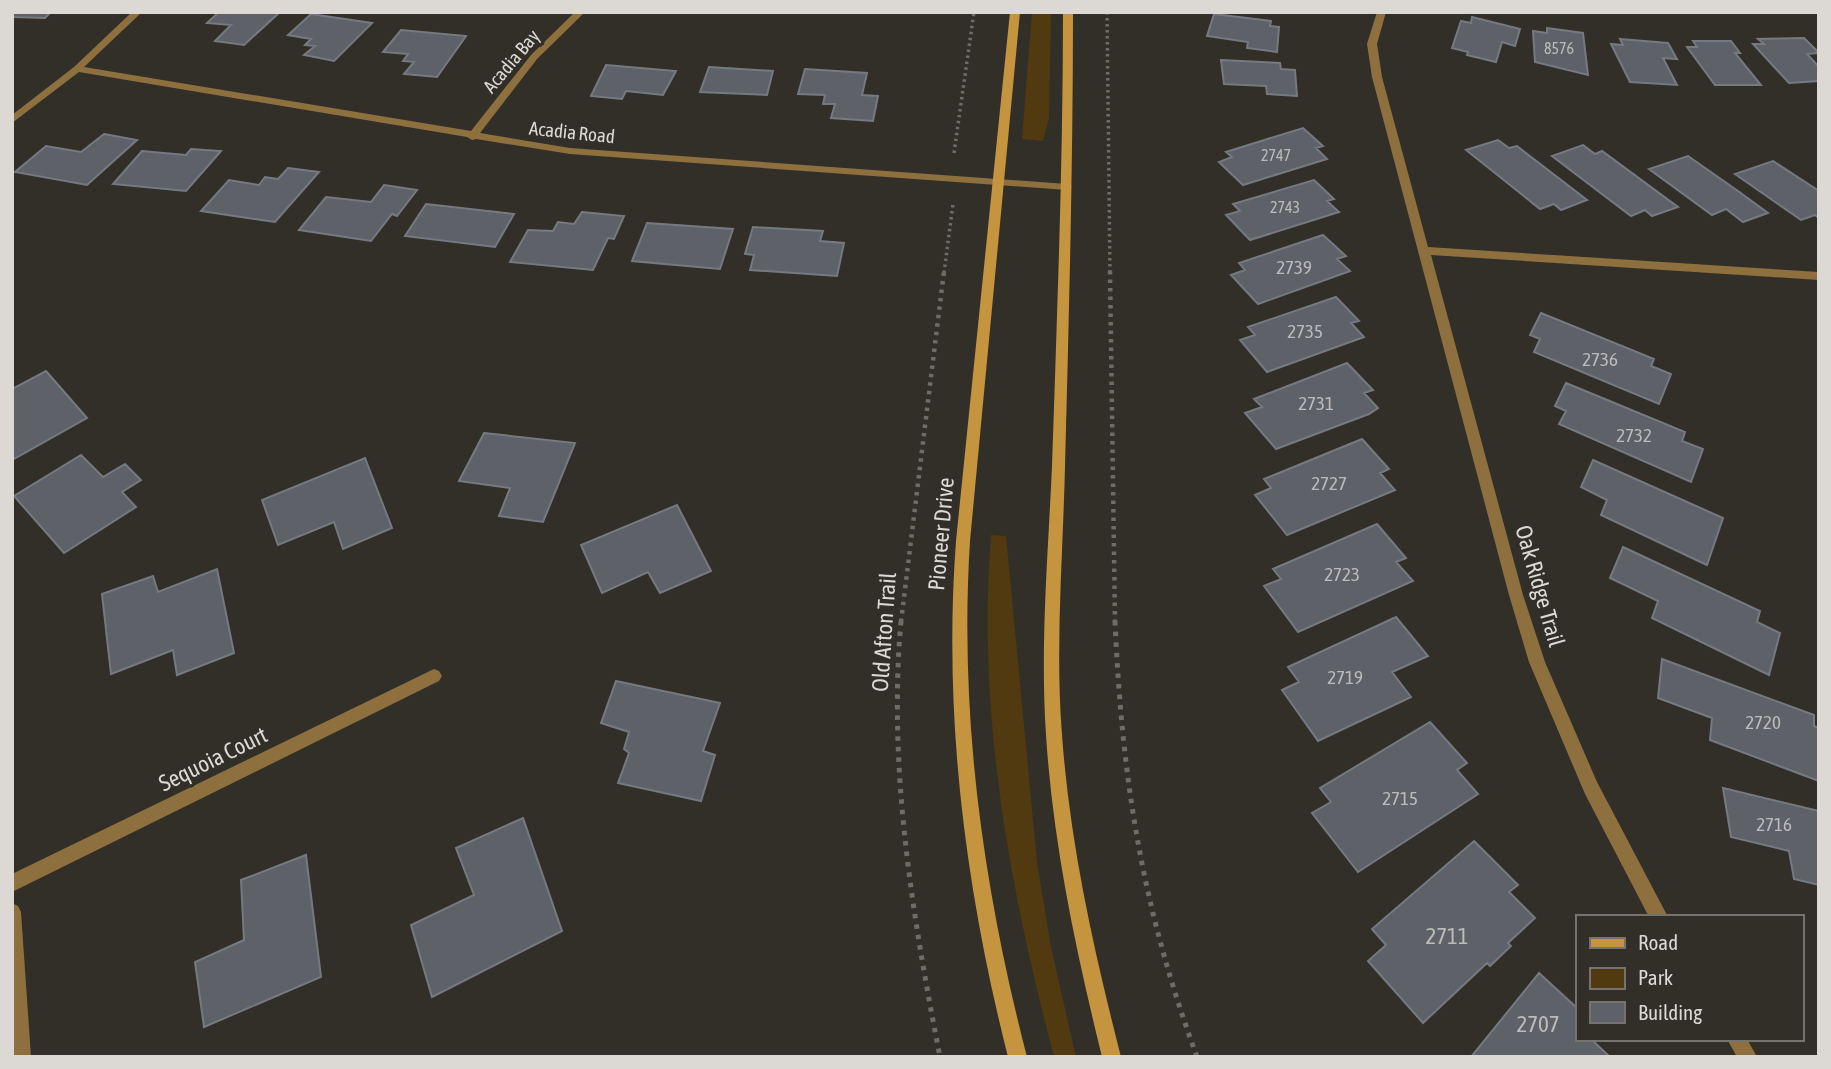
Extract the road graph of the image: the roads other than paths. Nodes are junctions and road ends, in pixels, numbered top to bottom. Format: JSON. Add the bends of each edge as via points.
{"nodes":[{"id":1,"x":138,"y":12,"type":"edge"},
{"id":2,"x":581,"y":12,"type":"edge"},
{"id":3,"x":1015,"y":12,"type":"edge"},
{"id":4,"x":1068,"y":12,"type":"edge"},
{"id":5,"x":1382,"y":12,"type":"edge"},
{"id":6,"x":77,"y":69,"type":"junction"},
{"id":7,"x":12,"y":120,"type":"edge"},
{"id":8,"x":472,"y":137,"type":"junction"},
{"id":9,"x":999,"y":183,"type":"junction"},
{"id":10,"x":1067,"y":187,"type":"junction"},
{"id":11,"x":1424,"y":251,"type":"junction"},
{"id":12,"x":1819,"y":276,"type":"edge"},
{"id":13,"x":434,"y":676,"type":"dead end"},
{"id":14,"x":12,"y":883,"type":"edge"},
{"id":15,"x":12,"y":912,"type":"edge"},
{"id":16,"x":1658,"y":915,"type":"edge"},
{"id":17,"x":1737,"y":1041,"type":"edge"},
{"id":18,"x":22,"y":1057,"type":"edge"},
{"id":19,"x":1018,"y":1057,"type":"edge"},
{"id":20,"x":1112,"y":1057,"type":"edge"},
{"id":21,"x":1748,"y":1057,"type":"edge"}],
"edges":[{"from":1,"to":6,"type":"street"},
{"from":2,"to":8,"type":"street","name":"Acadia Bay","via":[[534,57]]},
{"from":3,"to":9,"type":"street","name":"Pioneer Drive"},
{"from":4,"to":10,"type":"street"},
{"from":5,"to":11,"type":"street","name":"Oak Ridge Trail","via":[[1374,33],[1375,63]]},
{"from":6,"to":7,"type":"street"},
{"from":6,"to":8,"type":"street","name":"Acadia Road"},
{"from":8,"to":9,"type":"street","name":"Acadia Road","via":[[570,151]]},
{"from":9,"to":10,"type":"street","name":"Acadia Road"},
{"from":9,"to":19,"type":"street","name":"Pioneer Drive","via":[[964,540],[959,657],[964,760],[979,878]]},
{"from":10,"to":20,"type":"street","via":[[1052,710],[1068,862]]},
{"from":11,"to":12,"type":"street"},
{"from":11,"to":16,"type":"street","name":"Oak Ridge Trail","via":[[1537,662],[1581,767]]},
{"from":13,"to":14,"type":"street","name":"Sequoia Court"},
{"from":15,"to":18,"type":"street"},
{"from":17,"to":21,"type":"street"}]}
